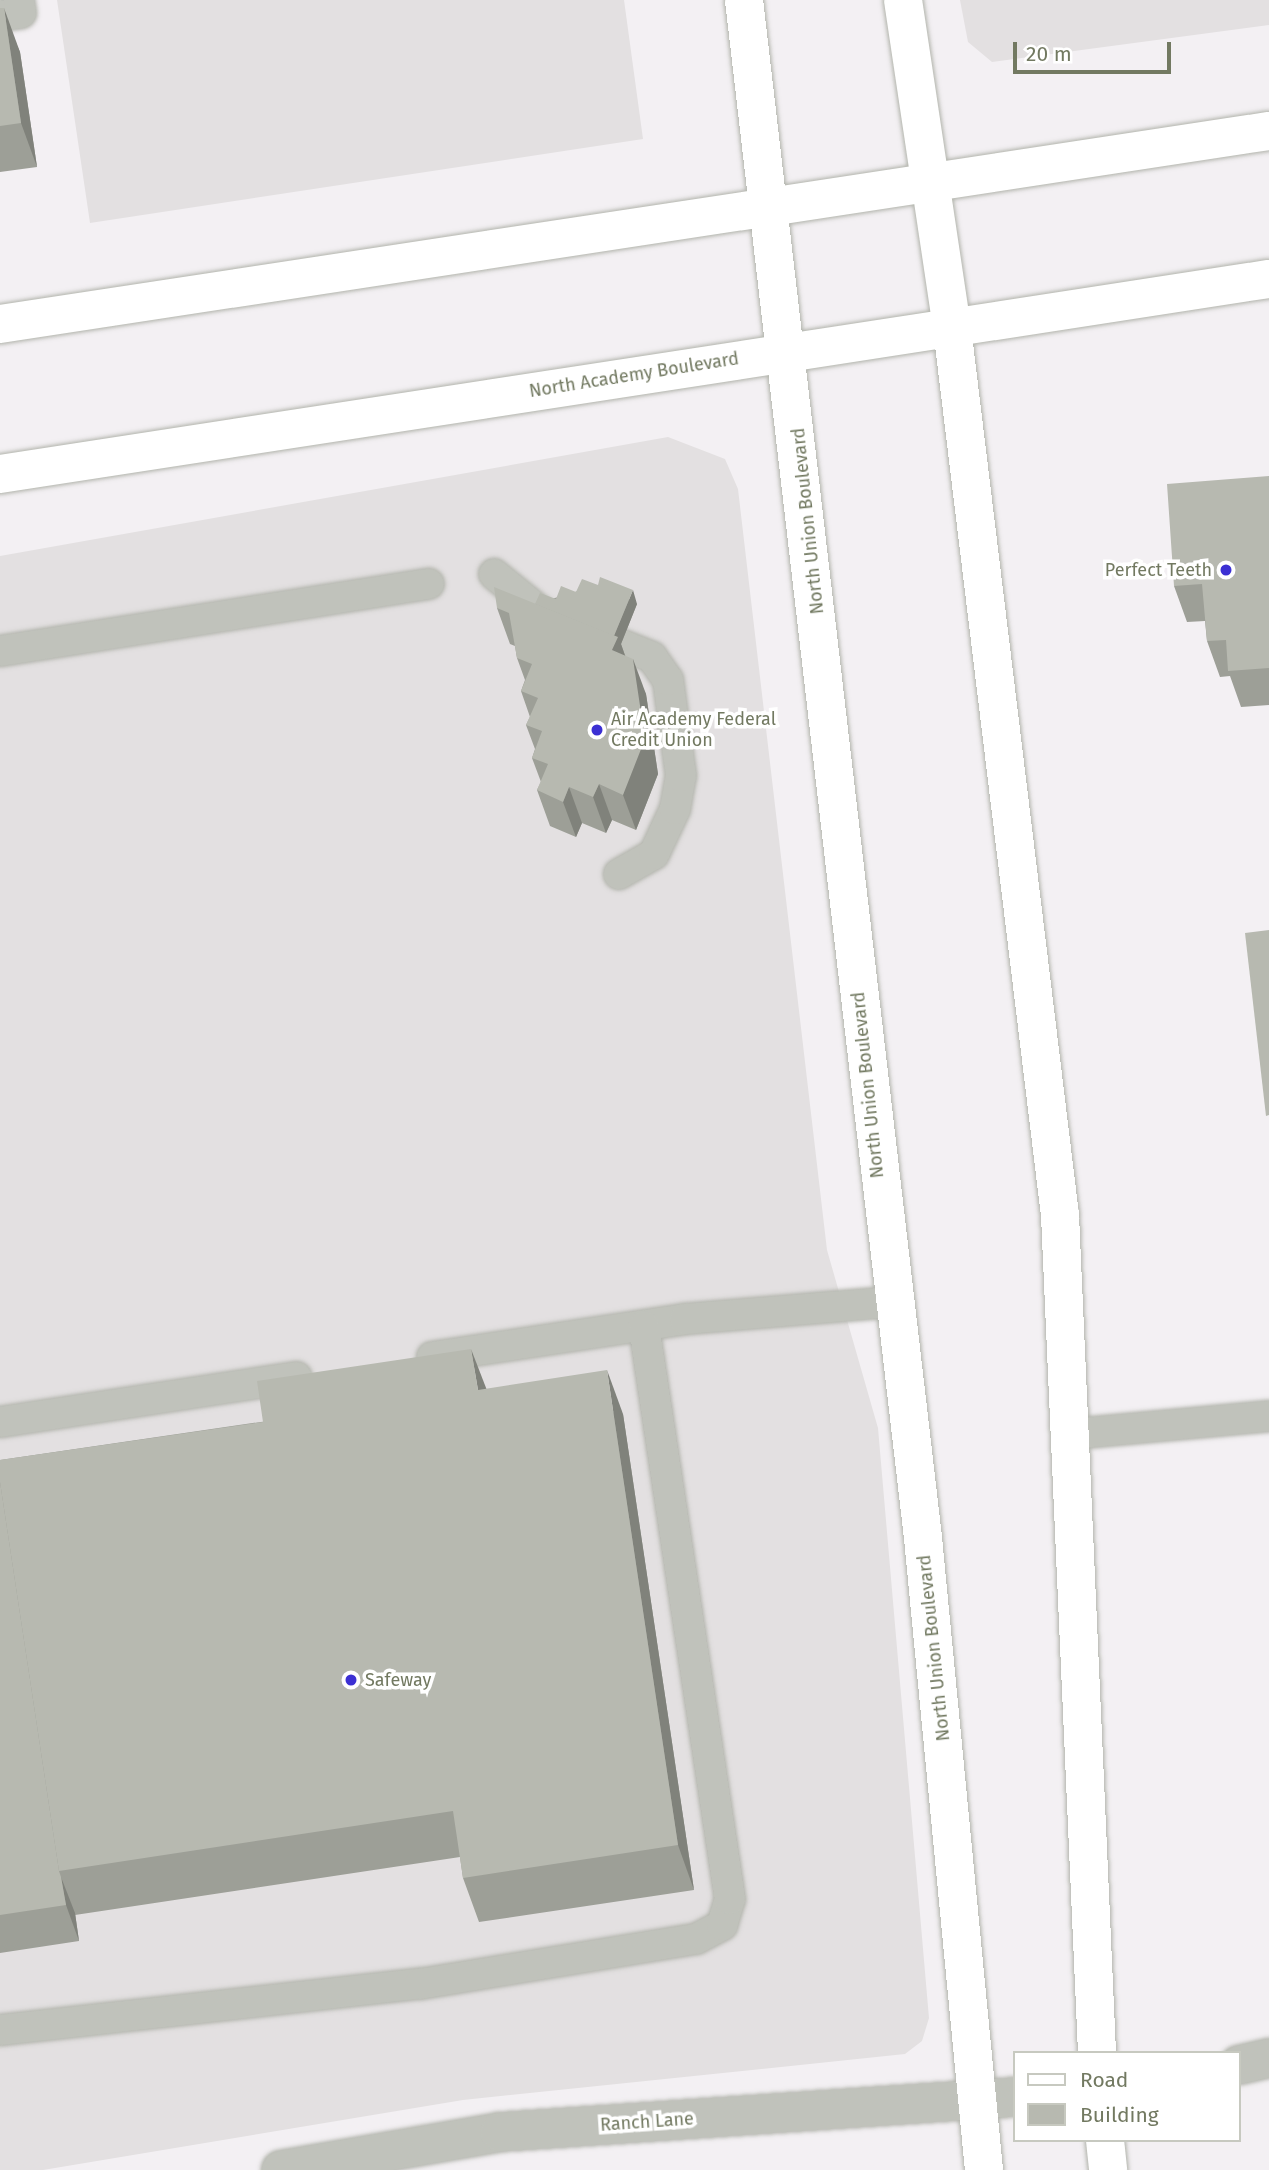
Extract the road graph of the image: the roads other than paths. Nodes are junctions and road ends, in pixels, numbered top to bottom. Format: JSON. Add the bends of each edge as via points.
{"nodes":[{"id":1,"x":19,"y":0,"type":"edge"},
{"id":2,"x":744,"y":0,"type":"edge"},
{"id":3,"x":903,"y":0,"type":"edge"},
{"id":4,"x":0,"y":16,"type":"edge"},
{"id":5,"x":1269,"y":131,"type":"edge"},
{"id":6,"x":929,"y":183,"type":"junction"},
{"id":7,"x":772,"y":205,"type":"junction"},
{"id":8,"x":1269,"y":279,"type":"edge"},
{"id":9,"x":0,"y":324,"type":"edge"},
{"id":10,"x":952,"y":328,"type":"junction"},
{"id":11,"x":789,"y":351,"type":"junction"},
{"id":12,"x":0,"y":474,"type":"edge"},
{"id":13,"x":494,"y":574,"type":"dead end"},
{"id":14,"x":429,"y":584,"type":"dead end"},
{"id":15,"x":542,"y":613,"type":"edge"},
{"id":16,"x":620,"y":644,"type":"dead end"},
{"id":17,"x":0,"y":651,"type":"edge"},
{"id":18,"x":619,"y":874,"type":"dead end"},
{"id":19,"x":891,"y":1302,"type":"junction"},
{"id":20,"x":644,"y":1325,"type":"junction"},
{"id":21,"x":399,"y":1362,"type":"edge"},
{"id":22,"x":321,"y":1374,"type":"edge"},
{"id":23,"x":1269,"y":1416,"type":"edge"},
{"id":24,"x":0,"y":1422,"type":"edge"},
{"id":25,"x":1072,"y":1434,"type":"junction"},
{"id":26,"x":0,"y":2030,"type":"edge"},
{"id":27,"x":1097,"y":2051,"type":"edge"},
{"id":28,"x":1269,"y":2058,"type":"edge"},
{"id":29,"x":1241,"y":2065,"type":"edge"},
{"id":30,"x":997,"y":2098,"type":"edge"},
{"id":31,"x":1105,"y":2142,"type":"edge"},
{"id":32,"x":281,"y":2170,"type":"edge"},
{"id":33,"x":984,"y":2170,"type":"edge"},
{"id":34,"x":1108,"y":2170,"type":"edge"}],
"edges":[{"from":1,"to":4,"type":"lane","via":[[21,13]]},
{"from":2,"to":7,"type":"main road","name":"North Union Boulevard"},
{"from":3,"to":6,"type":"main road"},
{"from":5,"to":6,"type":"main road"},
{"from":6,"to":7,"type":"main road"},
{"from":6,"to":10,"type":"main road"},
{"from":7,"to":9,"type":"main road"},
{"from":7,"to":11,"type":"main road","name":"North Union Boulevard"},
{"from":8,"to":10,"type":"main road","name":"North Academy Boulevard"},
{"from":10,"to":11,"type":"main road","name":"North Academy Boulevard"},
{"from":10,"to":25,"type":"main road","via":[[1057,1187]]},
{"from":11,"to":12,"type":"main road","name":"North Academy Boulevard"},
{"from":11,"to":19,"type":"main road","name":"North Union Boulevard"},
{"from":13,"to":15,"type":"lane"},
{"from":14,"to":17,"type":"lane"},
{"from":16,"to":18,"type":"lane","via":[[652,657],[668,680],[681,776],[675,808],[654,853]]},
{"from":19,"to":20,"type":"lane"},
{"from":19,"to":30,"type":"main road","name":"North Union Boulevard"},
{"from":20,"to":21,"type":"lane"},
{"from":20,"to":26,"type":"lane","via":[[730,1899],[722,1925],[696,1939],[420,1984]]},
{"from":22,"to":24,"type":"lane"},
{"from":23,"to":25,"type":"lane"},
{"from":25,"to":27,"type":"main road"},
{"from":28,"to":29,"type":"street"},
{"from":30,"to":32,"type":"street","name":"Ranch Lane","via":[[500,2132]]},
{"from":30,"to":33,"type":"main road","name":"North Union Boulevard"},
{"from":31,"to":34,"type":"main road"}]}
